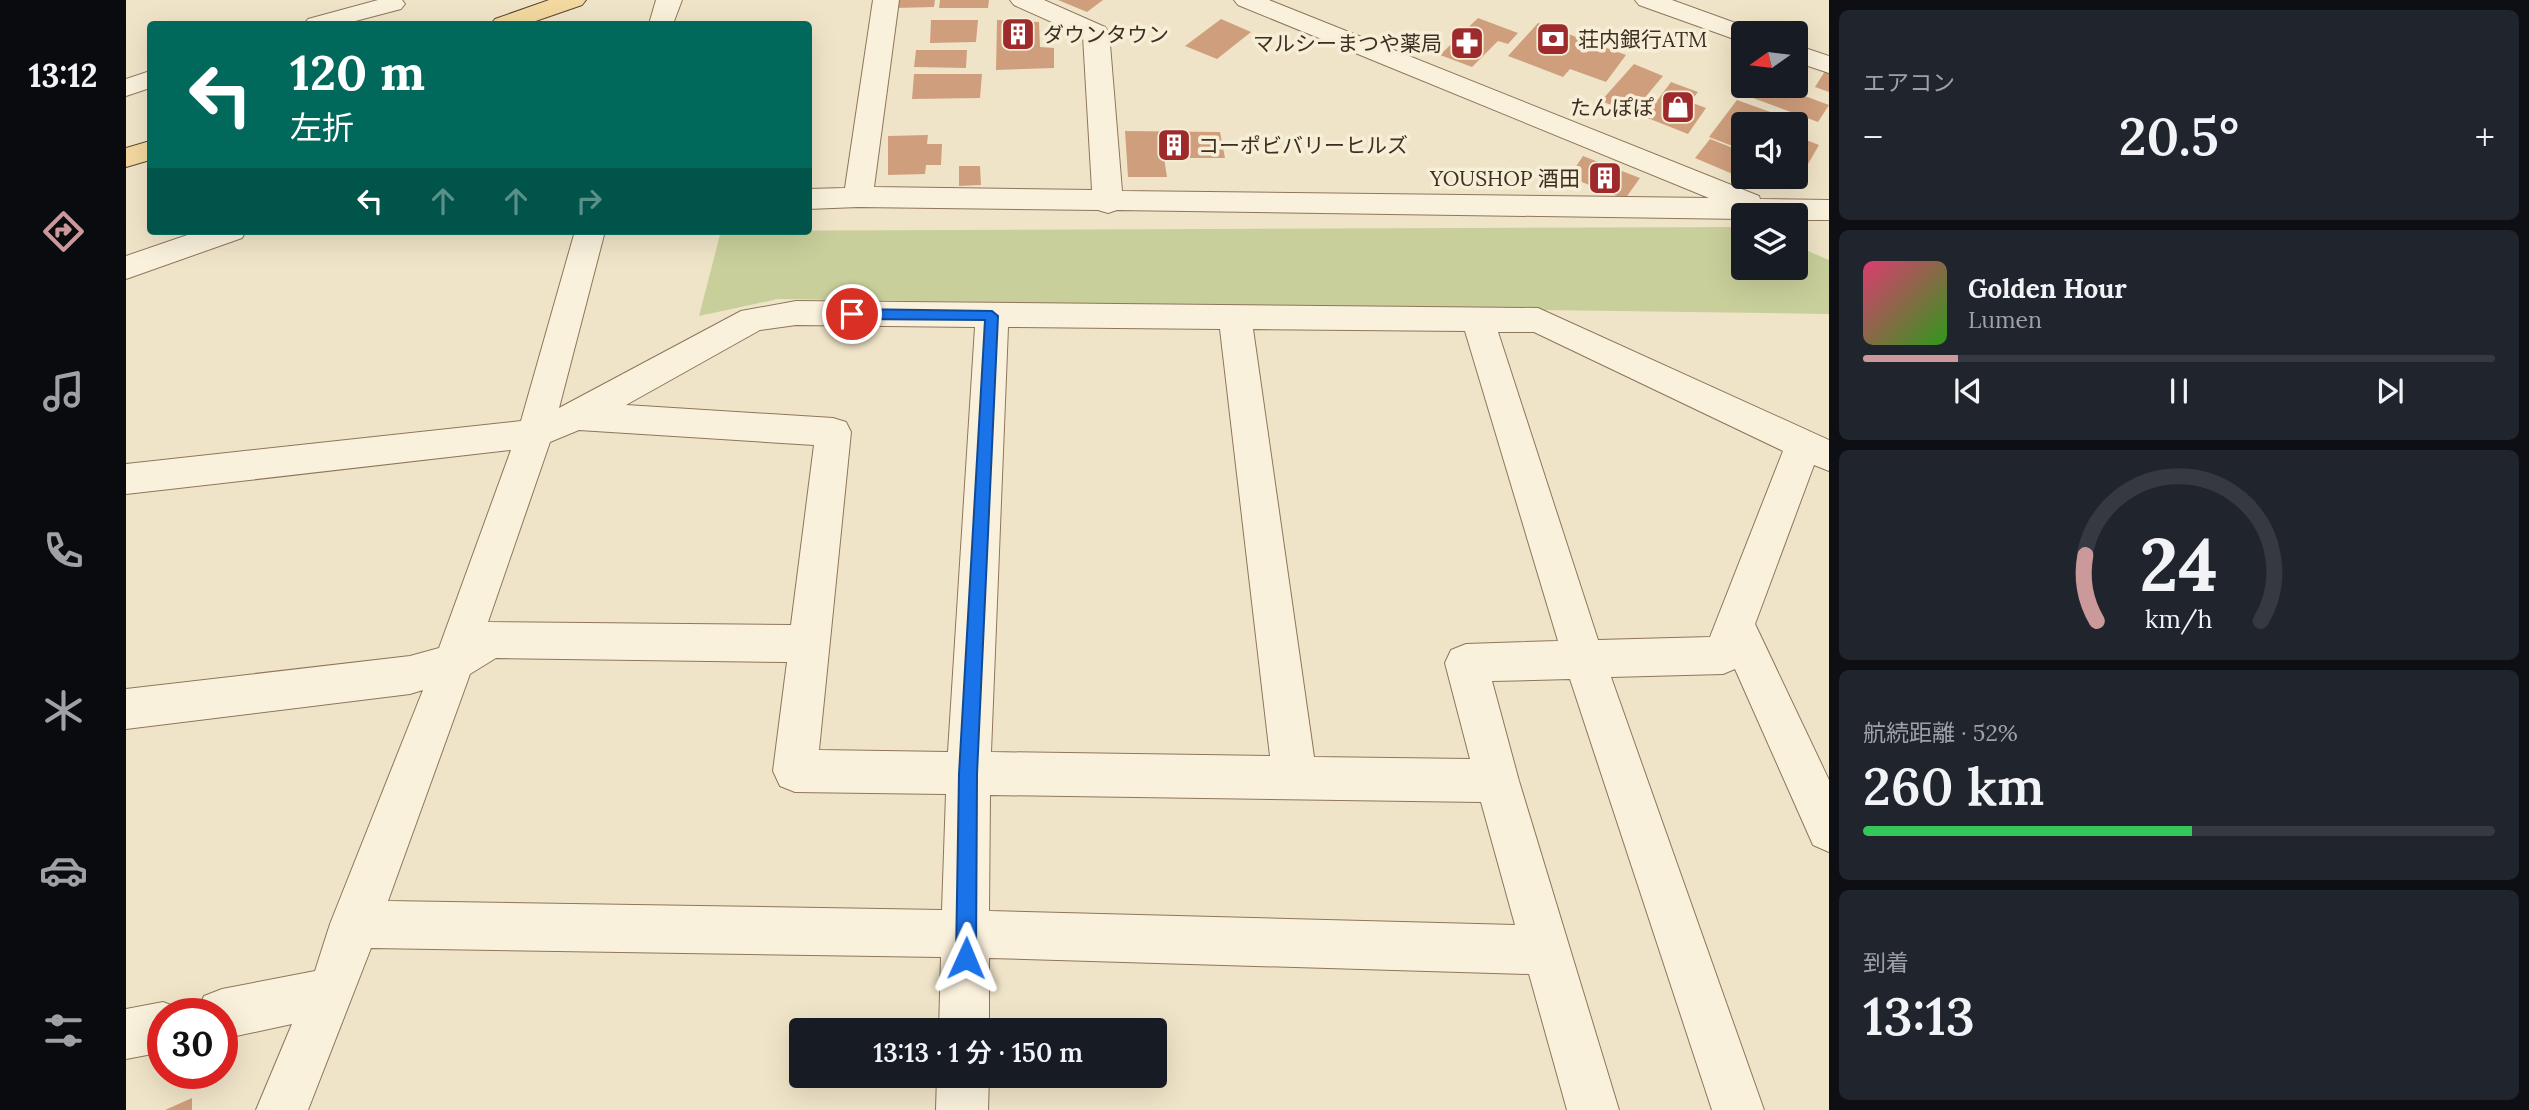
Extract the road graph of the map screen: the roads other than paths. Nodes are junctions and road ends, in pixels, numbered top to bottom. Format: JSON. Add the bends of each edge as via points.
{"nodes":[{"id":1,"x":669,"y":0,"type":"edge"},
{"id":2,"x":886,"y":0,"type":"edge"},
{"id":3,"x":1023,"y":0,"type":"edge"},
{"id":4,"x":1247,"y":0,"type":"edge"},
{"id":5,"x":1648,"y":0,"type":"edge"},
{"id":6,"x":559,"y":2,"type":"edge"},
{"id":7,"x":392,"y":4,"type":"dead end"},
{"id":8,"x":328,"y":21,"type":"edge"},
{"id":9,"x":512,"y":21,"type":"edge"},
{"id":10,"x":662,"y":21,"type":"edge"},
{"id":11,"x":1731,"y":30,"type":"edge"},
{"id":12,"x":1808,"y":57,"type":"edge"},
{"id":13,"x":1829,"y":65,"type":"edge"},
{"id":14,"x":147,"y":80,"type":"edge"},
{"id":15,"x":126,"y":88,"type":"edge"},
{"id":16,"x":147,"y":151,"type":"edge"},
{"id":17,"x":126,"y":158,"type":"edge"},
{"id":18,"x":858,"y":197,"type":"junction"},
{"id":19,"x":812,"y":199,"type":"edge"},
{"id":20,"x":1108,"y":202,"type":"junction"},
{"id":21,"x":1748,"y":203,"type":"edge"},
{"id":22,"x":1829,"y":210,"type":"edge"},
{"id":23,"x":1808,"y":211,"type":"edge"},
{"id":24,"x":1731,"y":212,"type":"edge"},
{"id":25,"x":1808,"y":227,"type":"edge"},
{"id":26,"x":220,"y":235,"type":"edge"},
{"id":27,"x":589,"y":235,"type":"edge"},
{"id":28,"x":1829,"y":236,"type":"edge"},
{"id":29,"x":126,"y":268,"type":"edge"},
{"id":30,"x":992,"y":316,"type":"junction"},
{"id":31,"x":1235,"y":317,"type":"junction"},
{"id":32,"x":1478,"y":319,"type":"junction"},
{"id":33,"x":577,"y":416,"type":"junction"},
{"id":34,"x":535,"y":433,"type":"junction"},
{"id":35,"x":1816,"y":450,"type":"edge"},
{"id":36,"x":126,"y":479,"type":"edge"},
{"id":37,"x":1735,"y":625,"type":"junction"},
{"id":38,"x":809,"y":644,"type":"junction"},
{"id":39,"x":1584,"y":660,"type":"junction"},
{"id":40,"x":454,"y":662,"type":"junction"},
{"id":41,"x":126,"y":709,"type":"edge"},
{"id":42,"x":968,"y":774,"type":"junction"},
{"id":43,"x":1295,"y":778,"type":"junction"},
{"id":44,"x":1497,"y":780,"type":"junction"},
{"id":45,"x":1829,"y":829,"type":"edge"},
{"id":46,"x":354,"y":924,"type":"junction"},
{"id":47,"x":967,"y":934,"type":"junction"},
{"id":48,"x":1546,"y":950,"type":"junction"},
{"id":49,"x":331,"y":992,"type":"junction"},
{"id":50,"x":238,"y":1011,"type":"edge"},
{"id":51,"x":964,"y":1018,"type":"edge"},
{"id":52,"x":147,"y":1030,"type":"edge"},
{"id":53,"x":126,"y":1034,"type":"edge"},
{"id":54,"x":963,"y":1088,"type":"edge"},
{"id":55,"x":282,"y":1110,"type":"edge"},
{"id":56,"x":962,"y":1110,"type":"edge"},
{"id":57,"x":1594,"y":1110,"type":"edge"},
{"id":58,"x":1738,"y":1110,"type":"edge"}],
"edges":[{"from":1,"to":10,"type":"street"},
{"from":2,"to":18,"type":"street"},
{"from":3,"to":20,"type":"street","via":[[1096,32]]},
{"from":4,"to":21,"type":"street"},
{"from":5,"to":11,"type":"street"},
{"from":6,"to":9,"type":"main road"},
{"from":7,"to":8,"type":"street"},
{"from":12,"to":13,"type":"street"},
{"from":14,"to":15,"type":"street"},
{"from":16,"to":17,"type":"main road"},
{"from":18,"to":19,"type":"street"},
{"from":18,"to":20,"type":"street"},
{"from":20,"to":24,"type":"street"},
{"from":22,"to":23,"type":"street"},
{"from":25,"to":28,"type":"street"},
{"from":26,"to":29,"type":"street"},
{"from":27,"to":34,"type":"street"},
{"from":30,"to":31,"type":"street"},
{"from":30,"to":33,"type":"street","via":[[796,313],[753,319]]},
{"from":30,"to":42,"type":"street"},
{"from":31,"to":32,"type":"street"},
{"from":31,"to":43,"type":"street"},
{"from":32,"to":35,"type":"street","via":[[1538,320]]},
{"from":32,"to":39,"type":"street"},
{"from":33,"to":34,"type":"street"},
{"from":33,"to":38,"type":"street","via":[[833,432]]},
{"from":34,"to":36,"type":"street"},
{"from":34,"to":40,"type":"street"},
{"from":35,"to":37,"type":"street"},
{"from":37,"to":39,"type":"street","via":[[1723,655]]},
{"from":37,"to":45,"type":"street"},
{"from":38,"to":40,"type":"street","via":[[490,640]]},
{"from":38,"to":42,"type":"street","via":[[795,771]]},
{"from":39,"to":44,"type":"street","via":[[1466,663]]},
{"from":39,"to":58,"type":"street"},
{"from":40,"to":41,"type":"street","via":[[410,675]]},
{"from":40,"to":46,"type":"street"},
{"from":42,"to":43,"type":"street"},
{"from":42,"to":47,"type":"street"},
{"from":43,"to":44,"type":"street"},
{"from":44,"to":48,"type":"street"},
{"from":46,"to":47,"type":"street"},
{"from":46,"to":49,"type":"street"},
{"from":47,"to":48,"type":"street"},
{"from":47,"to":51,"type":"street"},
{"from":48,"to":57,"type":"street"},
{"from":49,"to":50,"type":"street"},
{"from":49,"to":55,"type":"street"},
{"from":52,"to":53,"type":"street"},
{"from":54,"to":56,"type":"street"}]}
